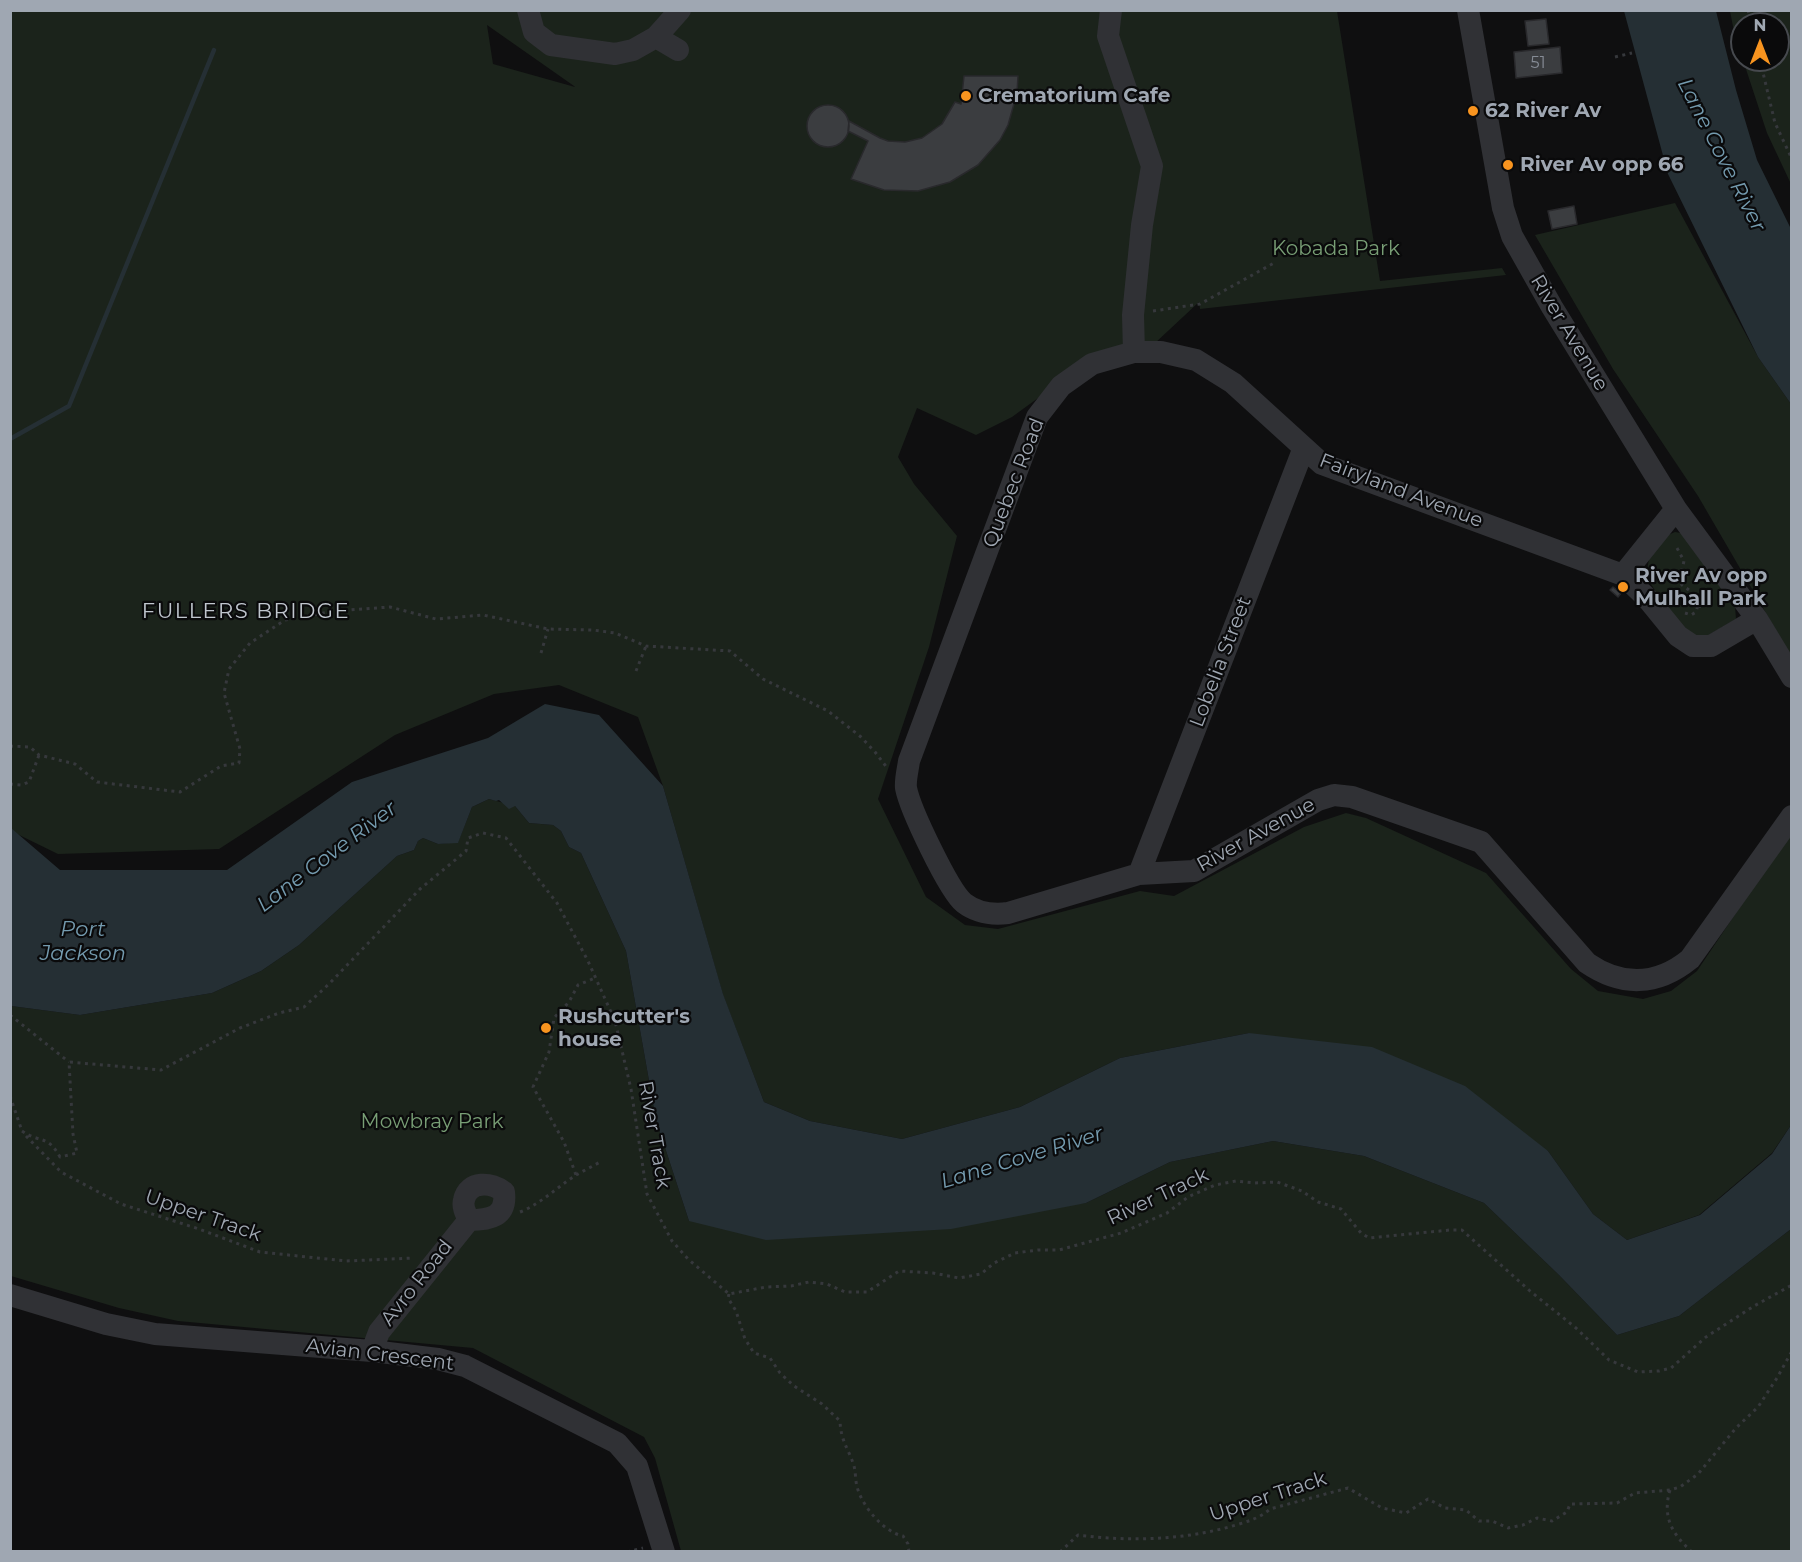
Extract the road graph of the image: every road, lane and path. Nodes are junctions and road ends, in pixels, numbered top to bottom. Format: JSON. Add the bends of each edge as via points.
{"nodes":[{"id":1,"x":528,"y":10,"type":"edge"},
{"id":2,"x":680,"y":10,"type":"edge"},
{"id":3,"x":1111,"y":10,"type":"edge"},
{"id":4,"x":1467,"y":10,"type":"edge"},
{"id":5,"x":656,"y":37,"type":"junction"},
{"id":6,"x":678,"y":50,"type":"dead end"},
{"id":7,"x":1632,"y":53,"type":"dead end"},
{"id":8,"x":1615,"y":57,"type":"dead end"},
{"id":9,"x":1763,"y":72,"type":"edge"},
{"id":10,"x":1791,"y":159,"type":"edge"},
{"id":11,"x":1275,"y":263,"type":"dead end"},
{"id":12,"x":1133,"y":315,"type":"junction"},
{"id":13,"x":1134,"y":352,"type":"junction"},
{"id":14,"x":1303,"y":450,"type":"junction"},
{"id":15,"x":1676,"y":509,"type":"junction"},
{"id":16,"x":1677,"y":548,"type":"dead end"},
{"id":17,"x":1682,"y":571,"type":"junction"},
{"id":18,"x":1688,"y":574,"type":"dead end"},
{"id":19,"x":1623,"y":575,"type":"junction"},
{"id":20,"x":1706,"y":597,"type":"dead end"},
{"id":21,"x":1698,"y":606,"type":"junction"},
{"id":22,"x":1682,"y":612,"type":"dead end"},
{"id":23,"x":1757,"y":619,"type":"junction"},
{"id":24,"x":548,"y":629,"type":"junction"},
{"id":25,"x":646,"y":645,"type":"junction"},
{"id":26,"x":541,"y":653,"type":"dead end"},
{"id":27,"x":636,"y":671,"type":"dead end"},
{"id":28,"x":1791,"y":677,"type":"edge"},
{"id":29,"x":10,"y":746,"type":"edge"},
{"id":30,"x":39,"y":755,"type":"junction"},
{"id":31,"x":10,"y":784,"type":"edge"},
{"id":32,"x":906,"y":787,"type":"junction"},
{"id":33,"x":1791,"y":816,"type":"edge"},
{"id":34,"x":1139,"y":874,"type":"junction"},
{"id":35,"x":595,"y":978,"type":"junction"},
{"id":36,"x":10,"y":1015,"type":"edge"},
{"id":37,"x":69,"y":1062,"type":"junction"},
{"id":38,"x":10,"y":1096,"type":"edge"},
{"id":39,"x":22,"y":1131,"type":"junction"},
{"id":40,"x":602,"y":1161,"type":"dead end"},
{"id":41,"x":576,"y":1174,"type":"junction"},
{"id":42,"x":502,"y":1210,"type":"junction"},
{"id":43,"x":469,"y":1220,"type":"junction"},
{"id":44,"x":437,"y":1258,"type":"junction"},
{"id":45,"x":1791,"y":1285,"type":"edge"},
{"id":46,"x":729,"y":1294,"type":"junction"},
{"id":47,"x":10,"y":1295,"type":"edge"},
{"id":48,"x":372,"y":1351,"type":"junction"},
{"id":49,"x":1791,"y":1351,"type":"edge"},
{"id":50,"x":1670,"y":1490,"type":"junction"},
{"id":51,"x":664,"y":1551,"type":"edge"},
{"id":52,"x":909,"y":1551,"type":"edge"},
{"id":53,"x":1060,"y":1551,"type":"edge"},
{"id":54,"x":1692,"y":1551,"type":"edge"}],
"edges":[{"from":1,"to":5,"type":"street","via":[[534,32],[551,45],[615,54],[633,50]]},
{"from":2,"to":5,"type":"street"},
{"from":3,"to":12,"type":"street","via":[[1108,36],[1152,166]]},
{"from":4,"to":15,"type":"street","name":"River Avenue","via":[[1503,208],[1512,236]]},
{"from":5,"to":6,"type":"street"},
{"from":7,"to":8,"type":"path"},
{"from":9,"to":10,"type":"path","via":[[1775,123]]},
{"from":11,"to":12,"type":"path","via":[[1200,304]]},
{"from":12,"to":13,"type":"street"},
{"from":13,"to":14,"type":"street","name":"Fairyland Avenue","via":[[1161,352],[1196,360],[1233,383]]},
{"from":13,"to":32,"type":"street","name":"Quebec Road","via":[[1092,364],[1061,386],[1037,417],[909,761]]},
{"from":14,"to":19,"type":"street","name":"Fairyland Avenue","via":[[1322,464]]},
{"from":14,"to":34,"type":"street","name":"Lobelia Street"},
{"from":15,"to":19,"type":"street"},
{"from":15,"to":23,"type":"street","name":"River Avenue"},
{"from":16,"to":17,"type":"path","via":[[1684,561]]},
{"from":17,"to":18,"type":"path"},
{"from":17,"to":21,"type":"path","via":[[1682,585],[1696,594]]},
{"from":19,"to":23,"type":"street","via":[[1678,636],[1693,646],[1711,646]]},
{"from":20,"to":21,"type":"path","via":[[1704,607]]},
{"from":21,"to":22,"type":"path","via":[[1691,615]]},
{"from":23,"to":28,"type":"street","name":"River Avenue"},
{"from":24,"to":25,"type":"path","via":[[615,633]]},
{"from":24,"to":26,"type":"path"},
{"from":24,"to":30,"type":"path","via":[[483,615],[436,618],[390,607],[285,620],[250,643],[229,669],[224,693],[240,749],[239,763],[221,766],[180,792],[97,782],[75,764]]},
{"from":25,"to":27,"type":"path"},
{"from":25,"to":32,"type":"path","via":[[730,651],[763,679],[828,711],[861,737]]},
{"from":29,"to":30,"type":"path","via":[[30,747]]},
{"from":30,"to":31,"type":"path","via":[[30,782]]},
{"from":32,"to":34,"type":"street","name":"River Avenue","via":[[954,893],[981,912],[1008,913]]},
{"from":33,"to":34,"type":"street","name":"River Avenue","via":[[1690,959],[1669,974],[1644,981],[1619,979],[1587,963],[1481,842],[1352,797],[1334,795],[1318,800],[1194,871]]},
{"from":35,"to":37,"type":"path","name":"River Track","via":[[557,903],[529,866],[506,838],[483,833],[468,838],[466,851],[420,889],[303,1007],[240,1028],[161,1070]]},
{"from":35,"to":41,"type":"path","via":[[578,985],[554,1018],[549,1052],[533,1087],[564,1142]]},
{"from":35,"to":46,"type":"path","name":"River Track","via":[[615,1021],[631,1089],[647,1194],[672,1242]]},
{"from":36,"to":37,"type":"path"},
{"from":37,"to":39,"type":"path","via":[[77,1153],[60,1157],[47,1140],[34,1139]]},
{"from":38,"to":39,"type":"path","name":"Upper Track"},
{"from":39,"to":44,"type":"path","name":"Upper Track","via":[[61,1172],[122,1204],[260,1252],[346,1261]]},
{"from":40,"to":41,"type":"path"},
{"from":41,"to":42,"type":"path","via":[[537,1205],[510,1216]]},
{"from":42,"to":43,"type":"street","via":[[493,1217]]},
{"from":42,"to":43,"type":"street","via":[[504,1192],[489,1184],[478,1185],[464,1200]]},
{"from":43,"to":44,"type":"street","name":"Avro Road"},
{"from":44,"to":48,"type":"street","name":"Avro Road","via":[[379,1332]]},
{"from":45,"to":46,"type":"path","name":"River Track","via":[[1706,1337],[1671,1368],[1638,1372],[1609,1360],[1462,1230],[1369,1238],[1341,1209],[1318,1202],[1302,1191],[1276,1182],[1236,1181],[1188,1197],[1167,1213],[1121,1233],[1059,1250],[1015,1253],[981,1274],[959,1278],[899,1271],[867,1292],[845,1292],[809,1282]]},
{"from":46,"to":52,"type":"path","via":[[754,1353],[770,1358],[794,1386],[840,1421],[857,1489],[882,1525],[892,1534],[903,1536]]},
{"from":47,"to":48,"type":"street","name":"Avian Crescent","via":[[106,1324],[155,1334]]},
{"from":48,"to":51,"type":"street","name":"Avian Crescent","via":[[465,1366],[617,1443],[638,1466]]},
{"from":49,"to":50,"type":"path","name":"Upper Track","via":[[1758,1407],[1698,1474]]},
{"from":50,"to":53,"type":"path","name":"Upper Track","via":[[1635,1493],[1617,1503],[1570,1504],[1567,1512],[1552,1521],[1537,1518],[1508,1528],[1492,1521],[1479,1521],[1466,1510],[1445,1508],[1428,1499],[1406,1513],[1382,1508],[1348,1488],[1270,1509],[1252,1520],[1216,1531],[1174,1538],[1105,1539],[1078,1535]]},
{"from":50,"to":54,"type":"path","via":[[1669,1525]]}]}
